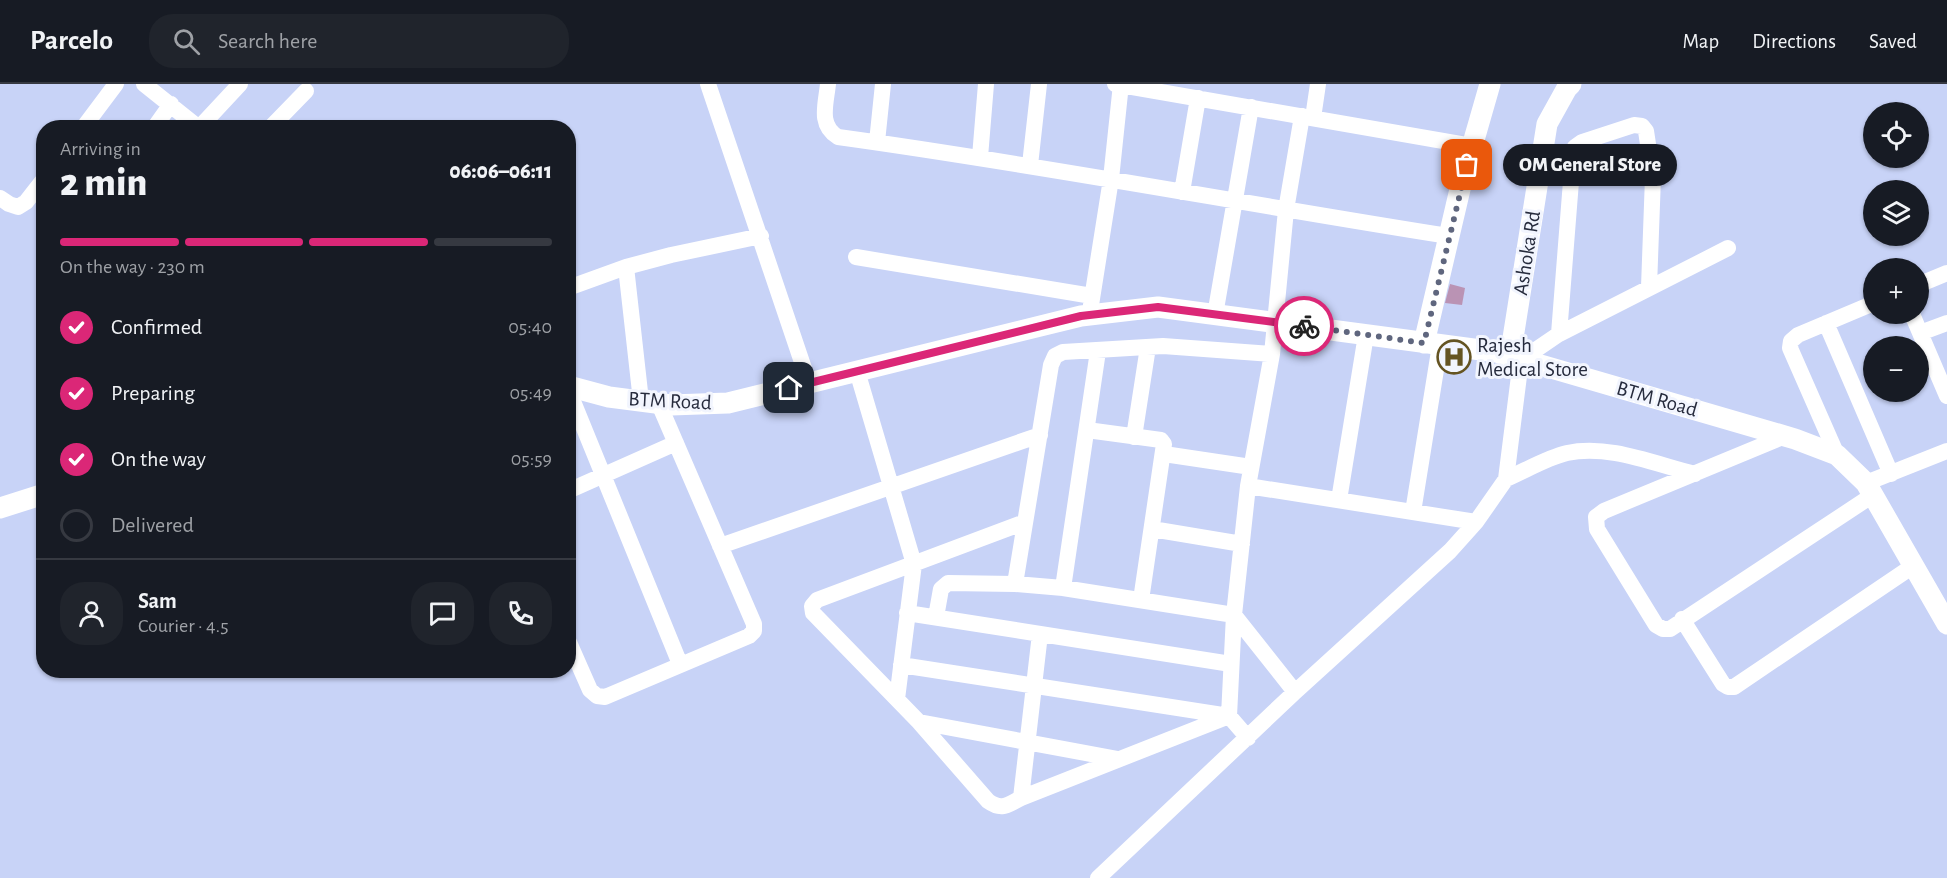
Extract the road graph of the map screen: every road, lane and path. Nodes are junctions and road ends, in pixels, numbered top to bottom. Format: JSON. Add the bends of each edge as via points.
{"nodes":[{"id":1,"x":116,"y":84,"type":"edge"},
{"id":2,"x":144,"y":84,"type":"edge"},
{"id":3,"x":240,"y":84,"type":"edge"},
{"id":4,"x":708,"y":84,"type":"edge"},
{"id":5,"x":828,"y":84,"type":"edge"},
{"id":6,"x":883,"y":84,"type":"edge"},
{"id":7,"x":986,"y":84,"type":"edge"},
{"id":8,"x":1039,"y":84,"type":"edge"},
{"id":9,"x":1119,"y":84,"type":"edge"},
{"id":10,"x":1318,"y":84,"type":"edge"},
{"id":11,"x":1490,"y":84,"type":"edge"},
{"id":12,"x":1571,"y":84,"type":"edge"},
{"id":13,"x":306,"y":91,"type":"dead end"},
{"id":14,"x":1198,"y":98,"type":"junction"},
{"id":15,"x":171,"y":104,"type":"junction"},
{"id":16,"x":1251,"y":107,"type":"junction"},
{"id":17,"x":1307,"y":117,"type":"junction"},
{"id":18,"x":89,"y":120,"type":"edge"},
{"id":19,"x":160,"y":120,"type":"edge"},
{"id":20,"x":190,"y":120,"type":"edge"},
{"id":21,"x":206,"y":120,"type":"edge"},
{"id":22,"x":278,"y":120,"type":"edge"},
{"id":23,"x":877,"y":142,"type":"junction"},
{"id":24,"x":1472,"y":146,"type":"junction"},
{"id":25,"x":981,"y":157,"type":"junction"},
{"id":26,"x":1030,"y":165,"type":"junction"},
{"id":27,"x":1111,"y":179,"type":"junction"},
{"id":28,"x":36,"y":189,"type":"edge"},
{"id":29,"x":1182,"y":192,"type":"junction"},
{"id":30,"x":0,"y":198,"type":"edge"},
{"id":31,"x":1235,"y":201,"type":"junction"},
{"id":32,"x":1286,"y":210,"type":"junction"},
{"id":33,"x":761,"y":236,"type":"junction"},
{"id":34,"x":1449,"y":236,"type":"junction"},
{"id":35,"x":1728,"y":248,"type":"dead end"},
{"id":36,"x":856,"y":257,"type":"dead end"},
{"id":37,"x":626,"y":267,"type":"junction"},
{"id":38,"x":1947,"y":273,"type":"edge"},
{"id":39,"x":1929,"y":280,"type":"edge"},
{"id":40,"x":576,"y":285,"type":"edge"},
{"id":41,"x":1648,"y":287,"type":"junction"},
{"id":42,"x":1091,"y":305,"type":"junction"},
{"id":43,"x":1863,"y":308,"type":"edge"},
{"id":44,"x":1215,"y":315,"type":"junction"},
{"id":45,"x":1275,"y":322,"type":"junction"},
{"id":46,"x":1826,"y":323,"type":"junction"},
{"id":47,"x":1947,"y":323,"type":"edge"},
{"id":48,"x":1916,"y":324,"type":"edge"},
{"id":49,"x":1920,"y":333,"type":"junction"},
{"id":50,"x":1559,"y":334,"type":"junction"},
{"id":51,"x":1366,"y":335,"type":"junction"},
{"id":52,"x":1432,"y":344,"type":"junction"},
{"id":53,"x":1148,"y":347,"type":"junction"},
{"id":54,"x":1098,"y":351,"type":"junction"},
{"id":55,"x":1272,"y":354,"type":"junction"},
{"id":56,"x":1516,"y":358,"type":"junction"},
{"id":57,"x":1941,"y":366,"type":"edge"},
{"id":58,"x":857,"y":371,"type":"junction"},
{"id":59,"x":809,"y":383,"type":"junction"},
{"id":60,"x":576,"y":389,"type":"edge"},
{"id":61,"x":1947,"y":396,"type":"edge"},
{"id":62,"x":650,"y":402,"type":"junction"},
{"id":63,"x":576,"y":407,"type":"edge"},
{"id":64,"x":1087,"y":430,"type":"junction"},
{"id":65,"x":1040,"y":435,"type":"junction"},
{"id":66,"x":1785,"y":436,"type":"junction"},
{"id":67,"x":1134,"y":438,"type":"junction"},
{"id":68,"x":676,"y":443,"type":"junction"},
{"id":69,"x":1947,"y":451,"type":"edge"},
{"id":70,"x":1164,"y":454,"type":"junction"},
{"id":71,"x":1838,"y":455,"type":"junction"},
{"id":72,"x":1251,"y":467,"type":"junction"},
{"id":73,"x":1695,"y":474,"type":"junction"},
{"id":74,"x":1891,"y":474,"type":"junction"},
{"id":75,"x":604,"y":475,"type":"junction"},
{"id":76,"x":1506,"y":479,"type":"junction"},
{"id":77,"x":891,"y":486,"type":"junction"},
{"id":78,"x":1248,"y":486,"type":"junction"},
{"id":79,"x":576,"y":487,"type":"edge"},
{"id":80,"x":1869,"y":489,"type":"junction"},
{"id":81,"x":36,"y":497,"type":"edge"},
{"id":82,"x":1339,"y":500,"type":"junction"},
{"id":83,"x":0,"y":508,"type":"edge"},
{"id":84,"x":1413,"y":512,"type":"junction"},
{"id":85,"x":1025,"y":522,"type":"junction"},
{"id":86,"x":1476,"y":522,"type":"junction"},
{"id":87,"x":1152,"y":529,"type":"junction"},
{"id":88,"x":1242,"y":544,"type":"junction"},
{"id":89,"x":720,"y":546,"type":"junction"},
{"id":90,"x":914,"y":564,"type":"junction"},
{"id":91,"x":1913,"y":566,"type":"junction"},
{"id":92,"x":1015,"y":584,"type":"junction"},
{"id":93,"x":1063,"y":588,"type":"junction"},
{"id":94,"x":1141,"y":600,"type":"junction"},
{"id":95,"x":907,"y":613,"type":"junction"},
{"id":96,"x":1234,"y":615,"type":"junction"},
{"id":97,"x":936,"y":617,"type":"junction"},
{"id":98,"x":1682,"y":620,"type":"junction"},
{"id":99,"x":1947,"y":624,"type":"edge"},
{"id":100,"x":1040,"y":634,"type":"junction"},
{"id":101,"x":576,"y":658,"type":"edge"},
{"id":102,"x":680,"y":664,"type":"junction"},
{"id":103,"x":1231,"y":664,"type":"junction"},
{"id":104,"x":901,"y":665,"type":"junction"},
{"id":105,"x":1034,"y":686,"type":"junction"},
{"id":106,"x":1295,"y":692,"type":"junction"},
{"id":107,"x":897,"y":699,"type":"junction"},
{"id":108,"x":1229,"y":716,"type":"junction"},
{"id":109,"x":919,"y":722,"type":"junction"},
{"id":110,"x":1248,"y":738,"type":"junction"},
{"id":111,"x":1028,"y":742,"type":"junction"},
{"id":112,"x":1119,"y":759,"type":"junction"},
{"id":113,"x":1021,"y":798,"type":"junction"},
{"id":114,"x":1098,"y":878,"type":"edge"}],
"edges":[{"from":1,"to":18,"type":"street"},
{"from":2,"to":15,"type":"street"},
{"from":3,"to":21,"type":"street"},
{"from":4,"to":33,"type":"street"},
{"from":5,"to":23,"type":"street","via":[[825,123],[830,132],[838,137]]},
{"from":6,"to":23,"type":"street"},
{"from":7,"to":25,"type":"street"},
{"from":8,"to":26,"type":"street"},
{"from":9,"to":14,"type":"street"},
{"from":9,"to":27,"type":"street"},
{"from":10,"to":17,"type":"street"},
{"from":11,"to":24,"type":"street"},
{"from":12,"to":56,"type":"street","name":"Ashoka Rd","via":[[1547,124]]},
{"from":13,"to":22,"type":"street"},
{"from":14,"to":16,"type":"street"},
{"from":14,"to":29,"type":"street"},
{"from":15,"to":19,"type":"street"},
{"from":15,"to":20,"type":"street"},
{"from":16,"to":17,"type":"street"},
{"from":16,"to":31,"type":"street"},
{"from":17,"to":24,"type":"street"},
{"from":17,"to":32,"type":"street"},
{"from":23,"to":25,"type":"street"},
{"from":24,"to":34,"type":"street"},
{"from":25,"to":26,"type":"street"},
{"from":26,"to":27,"type":"street"},
{"from":27,"to":29,"type":"street"},
{"from":27,"to":42,"type":"street"},
{"from":28,"to":30,"type":"street","via":[[18,207]]},
{"from":29,"to":31,"type":"street"},
{"from":31,"to":32,"type":"street"},
{"from":31,"to":44,"type":"street"},
{"from":32,"to":34,"type":"street"},
{"from":32,"to":45,"type":"street"},
{"from":33,"to":37,"type":"street"},
{"from":33,"to":59,"type":"street"},
{"from":34,"to":52,"type":"street"},
{"from":35,"to":41,"type":"street"},
{"from":36,"to":42,"type":"street"},
{"from":37,"to":40,"type":"street"},
{"from":37,"to":62,"type":"street"},
{"from":38,"to":39,"type":"street"},
{"from":41,"to":50,"type":"street"},
{"from":41,"to":50,"type":"street","via":[[1653,177],[1646,131],[1634,125],[1575,147]]},
{"from":42,"to":44,"type":"street","name":"BTM Road","via":[[1158,307]]},
{"from":42,"to":58,"type":"street","name":"BTM Road"},
{"from":43,"to":46,"type":"street"},
{"from":44,"to":45,"type":"street","name":"BTM Road"},
{"from":45,"to":51,"type":"street","name":"BTM Road"},
{"from":45,"to":55,"type":"street"},
{"from":46,"to":71,"type":"street","via":[[1798,335],[1790,348]]},
{"from":46,"to":74,"type":"street"},
{"from":47,"to":49,"type":"street"},
{"from":48,"to":49,"type":"street"},
{"from":49,"to":57,"type":"street"},
{"from":50,"to":56,"type":"street"},
{"from":51,"to":52,"type":"street","name":"BTM Road"},
{"from":51,"to":82,"type":"street"},
{"from":52,"to":56,"type":"street","name":"BTM Road"},
{"from":52,"to":84,"type":"street"},
{"from":53,"to":54,"type":"street"},
{"from":53,"to":55,"type":"street"},
{"from":53,"to":67,"type":"street"},
{"from":54,"to":64,"type":"street"},
{"from":54,"to":65,"type":"street","via":[[1063,352],[1055,356]]},
{"from":55,"to":72,"type":"street"},
{"from":56,"to":66,"type":"street","name":"BTM Road"},
{"from":56,"to":76,"type":"street"},
{"from":57,"to":61,"type":"street"},
{"from":58,"to":59,"type":"street","name":"BTM Road"},
{"from":58,"to":77,"type":"street"},
{"from":59,"to":62,"type":"street","name":"BTM Road","via":[[728,403]]},
{"from":60,"to":62,"type":"street","name":"BTM Road"},
{"from":62,"to":68,"type":"street"},
{"from":63,"to":75,"type":"street"},
{"from":64,"to":67,"type":"street"},
{"from":64,"to":93,"type":"street"},
{"from":65,"to":77,"type":"street"},
{"from":65,"to":85,"type":"street"},
{"from":66,"to":71,"type":"street","name":"BTM Road"},
{"from":66,"to":73,"type":"street"},
{"from":67,"to":70,"type":"street","via":[[1161,440]]},
{"from":68,"to":75,"type":"street"},
{"from":68,"to":89,"type":"street"},
{"from":69,"to":74,"type":"street"},
{"from":70,"to":72,"type":"street"},
{"from":70,"to":87,"type":"street"},
{"from":71,"to":80,"type":"street","name":"BTM Road"},
{"from":72,"to":78,"type":"street"},
{"from":73,"to":76,"type":"street","via":[[1590,450],[1564,454]]},
{"from":73,"to":98,"type":"street","via":[[1604,511],[1595,522],[1656,625],[1670,628]]},
{"from":74,"to":80,"type":"street"},
{"from":75,"to":79,"type":"street"},
{"from":75,"to":102,"type":"street"},
{"from":76,"to":86,"type":"street"},
{"from":77,"to":89,"type":"street"},
{"from":77,"to":90,"type":"street"},
{"from":78,"to":82,"type":"street"},
{"from":78,"to":88,"type":"street"},
{"from":80,"to":91,"type":"street","name":"BTM Road"},
{"from":80,"to":98,"type":"street"},
{"from":81,"to":83,"type":"street"},
{"from":82,"to":84,"type":"street"},
{"from":84,"to":86,"type":"street"},
{"from":85,"to":90,"type":"street"},
{"from":85,"to":92,"type":"street"},
{"from":86,"to":106,"type":"street","via":[[1450,551]]},
{"from":87,"to":88,"type":"street"},
{"from":87,"to":94,"type":"street"},
{"from":88,"to":96,"type":"street"},
{"from":89,"to":102,"type":"street","via":[[754,631]]},
{"from":90,"to":95,"type":"street"},
{"from":90,"to":107,"type":"street","via":[[817,600],[812,606],[813,613]]},
{"from":91,"to":98,"type":"street","via":[[1734,687],[1723,684]]},
{"from":91,"to":99,"type":"street","name":"BTM Road"},
{"from":92,"to":93,"type":"street"},
{"from":92,"to":97,"type":"street","via":[[945,584]]},
{"from":93,"to":94,"type":"street"},
{"from":94,"to":96,"type":"street"},
{"from":95,"to":97,"type":"street"},
{"from":95,"to":104,"type":"street"},
{"from":96,"to":103,"type":"street"},
{"from":96,"to":106,"type":"street"},
{"from":97,"to":100,"type":"street"},
{"from":100,"to":103,"type":"street"},
{"from":100,"to":105,"type":"street"},
{"from":101,"to":102,"type":"street","via":[[590,690],[605,697]]},
{"from":103,"to":108,"type":"street"},
{"from":104,"to":105,"type":"street"},
{"from":104,"to":107,"type":"street"},
{"from":105,"to":108,"type":"street"},
{"from":105,"to":111,"type":"street"},
{"from":106,"to":110,"type":"street"},
{"from":107,"to":109,"type":"street"},
{"from":108,"to":110,"type":"street"},
{"from":108,"to":112,"type":"street"},
{"from":109,"to":111,"type":"street"},
{"from":109,"to":113,"type":"street","via":[[996,807]]},
{"from":110,"to":114,"type":"street"},
{"from":111,"to":112,"type":"street"},
{"from":111,"to":113,"type":"street"},
{"from":112,"to":113,"type":"street"}]}
